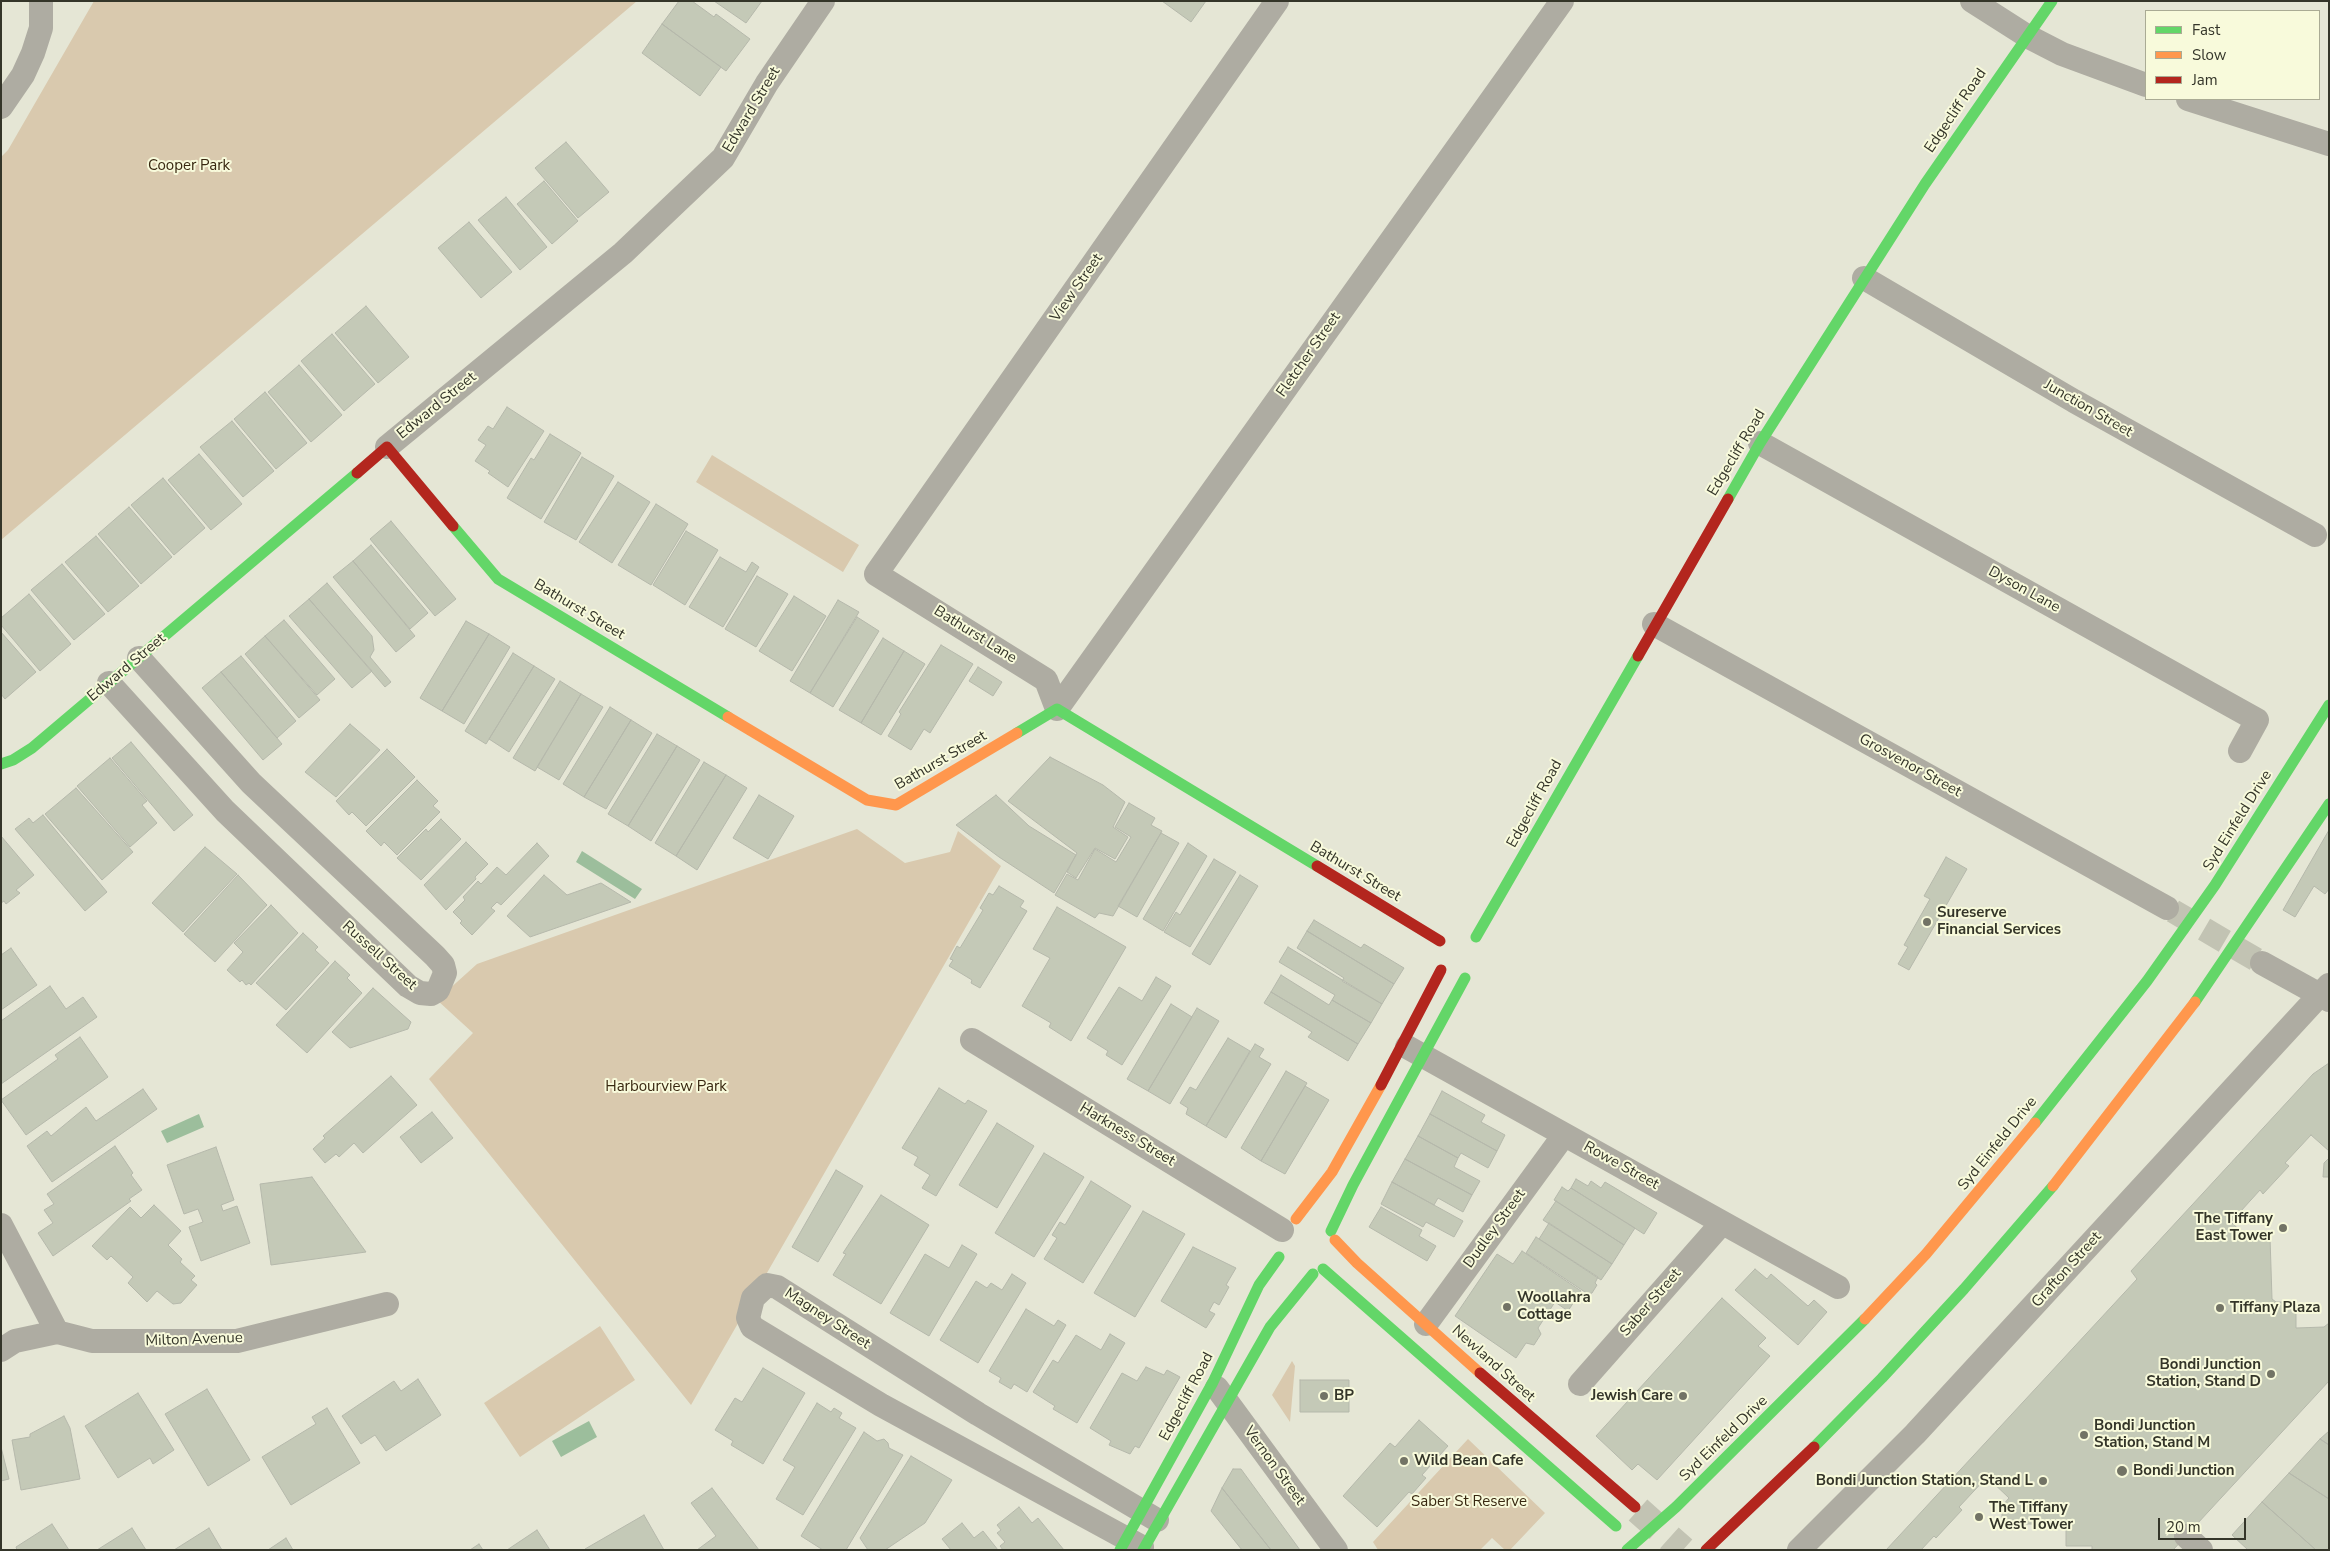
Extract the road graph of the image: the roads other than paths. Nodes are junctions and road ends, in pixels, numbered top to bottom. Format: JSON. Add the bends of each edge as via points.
{"nodes":[{"id":1,"x":41,"y":1,"type":"edge"},
{"id":2,"x":823,"y":1,"type":"edge"},
{"id":3,"x":1277,"y":1,"type":"edge"},
{"id":4,"x":1562,"y":1,"type":"edge"},
{"id":5,"x":1972,"y":1,"type":"edge"},
{"id":6,"x":2052,"y":1,"type":"edge"},
{"id":7,"x":2027,"y":36,"type":"junction"},
{"id":8,"x":2145,"y":85,"type":"edge"},
{"id":9,"x":2191,"y":100,"type":"edge"},
{"id":10,"x":1,"y":107,"type":"edge"},
{"id":11,"x":2329,"y":144,"type":"edge"},
{"id":12,"x":1864,"y":278,"type":"junction"},
{"id":13,"x":1760,"y":443,"type":"junction"},
{"id":14,"x":387,"y":447,"type":"junction"},
{"id":15,"x":2315,"y":535,"type":"dead end"},
{"id":16,"x":876,"y":574,"type":"joint"},
{"id":17,"x":1654,"y":624,"type":"junction"},
{"id":18,"x":139,"y":658,"type":"junction"},
{"id":19,"x":109,"y":683,"type":"junction"},
{"id":20,"x":2329,"y":705,"type":"edge"},
{"id":21,"x":1057,"y":710,"type":"junction"},
{"id":22,"x":2240,"y":751,"type":"dead end"},
{"id":23,"x":1,"y":764,"type":"edge"},
{"id":24,"x":2329,"y":804,"type":"edge"},
{"id":25,"x":2167,"y":908,"type":"tunnel mouth"},
{"id":26,"x":1462,"y":930,"type":"dead end"},
{"id":27,"x":1476,"y":937,"type":"junction"},
{"id":28,"x":1483,"y":950,"type":"dead end"},
{"id":29,"x":2262,"y":963,"type":"tunnel mouth"},
{"id":30,"x":1441,"y":970,"type":"junction"},
{"id":31,"x":1478,"y":970,"type":"dead end"},
{"id":32,"x":1466,"y":978,"type":"junction"},
{"id":33,"x":2326,"y":993,"type":"edge"},
{"id":34,"x":972,"y":1040,"type":"dead end"},
{"id":35,"x":1413,"y":1050,"type":"junction"},
{"id":36,"x":1564,"y":1135,"type":"junction"},
{"id":37,"x":1722,"y":1223,"type":"junction"},
{"id":38,"x":1,"y":1225,"type":"edge"},
{"id":39,"x":1333,"y":1235,"type":"junction"},
{"id":40,"x":1283,"y":1238,"type":"junction"},
{"id":41,"x":1329,"y":1263,"type":"junction"},
{"id":42,"x":1312,"y":1274,"type":"junction"},
{"id":43,"x":1838,"y":1287,"type":"dead end"},
{"id":44,"x":388,"y":1304,"type":"dead end"},
{"id":45,"x":1426,"y":1324,"type":"junction"},
{"id":46,"x":57,"y":1332,"type":"junction"},
{"id":47,"x":1,"y":1350,"type":"edge"},
{"id":48,"x":1580,"y":1384,"type":"dead end"},
{"id":49,"x":1220,"y":1391,"type":"junction"},
{"id":50,"x":1635,"y":1507,"type":"tunnel mouth"},
{"id":51,"x":1151,"y":1516,"type":"junction"},
{"id":52,"x":1616,"y":1526,"type":"dead end"},
{"id":53,"x":1133,"y":1546,"type":"edge"},
{"id":54,"x":1336,"y":1550,"type":"edge"},
{"id":55,"x":1627,"y":1550,"type":"edge"},
{"id":56,"x":1706,"y":1550,"type":"edge"},
{"id":57,"x":1799,"y":1550,"type":"edge"}],
"edges":[{"from":1,"to":10,"type":"street","via":[[41,28],[33,53],[23,75]]},
{"from":2,"to":14,"type":"street","name":"Edward Street","via":[[767,84],[723,158],[623,252]]},
{"from":3,"to":16,"type":"street","name":"View Street"},
{"from":4,"to":21,"type":"street","name":"Fletcher Street"},
{"from":5,"to":7,"type":"street"},
{"from":6,"to":7,"type":"street","name":"Edgecliff Road"},
{"from":7,"to":8,"type":"street","via":[[2062,54]]},
{"from":7,"to":12,"type":"street","name":"Edgecliff Road"},
{"from":9,"to":11,"type":"street"},
{"from":12,"to":13,"type":"street","name":"Edgecliff Road"},
{"from":12,"to":15,"type":"street","name":"Junction Street","via":[[2074,401]]},
{"from":13,"to":17,"type":"street","name":"Edgecliff Road"},
{"from":13,"to":22,"type":"street","name":"Dyson Lane","via":[[2258,720]]},
{"from":14,"to":18,"type":"street","name":"Edward Street"},
{"from":14,"to":21,"type":"street","name":"Bathurst Street","via":[[498,579],[867,800],[896,805]]},
{"from":16,"to":21,"type":"street","name":"Bathurst Lane","via":[[1046,680]]},
{"from":17,"to":25,"type":"street","name":"Grosvenor Street"},
{"from":17,"to":27,"type":"street","name":"Edgecliff Road"},
{"from":18,"to":19,"type":"street","name":"Edward Street"},
{"from":18,"to":19,"type":"street","name":"Russell Street","via":[[251,783],[435,956],[443,965],[445,974],[438,990],[431,994],[420,993],[408,986],[225,811]]},
{"from":19,"to":23,"type":"street","name":"Edward Street","via":[[32,748]]},
{"from":20,"to":55,"type":"street","name":"Syd Einfeld Drive","bridge":true,"via":[[2215,885],[2147,981],[2002,1166],[1926,1254],[1845,1340],[1690,1493]]},
{"from":21,"to":30,"type":"street","name":"Bathurst Street","via":[[1439,946]]},
{"from":24,"to":56,"type":"street","bridge":true,"via":[[2190,1010],[2043,1198],[1882,1378]]},
{"from":26,"to":27,"type":"street"},
{"from":27,"to":28,"type":"street"},
{"from":29,"to":33,"type":"street"},
{"from":30,"to":32,"type":"street","via":[[1452,978]]},
{"from":30,"to":35,"type":"street","name":"Edgecliff Road"},
{"from":31,"to":32,"type":"street"},
{"from":32,"to":35,"type":"street","name":"Edgecliff Road"},
{"from":33,"to":57,"type":"street","name":"Grafton Street","via":[[2126,1202],[1922,1427]]},
{"from":34,"to":40,"type":"street","name":"Harkness Street"},
{"from":35,"to":36,"type":"street","name":"Rowe Street"},
{"from":35,"to":39,"type":"street","name":"Edgecliff Road"},
{"from":35,"to":40,"type":"street","name":"Edgecliff Road","via":[[1332,1172]]},
{"from":36,"to":37,"type":"street","name":"Rowe Street"},
{"from":36,"to":45,"type":"street","name":"Dudley Street"},
{"from":37,"to":43,"type":"street","name":"Rowe Street"},
{"from":37,"to":48,"type":"street","name":"Saber Street"},
{"from":38,"to":46,"type":"street"},
{"from":39,"to":40,"type":"street","via":[[1316,1219]]},
{"from":39,"to":41,"type":"street"},
{"from":39,"to":45,"type":"street","name":"Newland Street","via":[[1357,1263]]},
{"from":40,"to":42,"type":"street","via":[[1292,1272]]},
{"from":40,"to":49,"type":"street","name":"Edgecliff Road","via":[[1259,1285]]},
{"from":41,"to":42,"type":"street"},
{"from":41,"to":52,"type":"street"},
{"from":42,"to":49,"type":"street","name":"Edgecliff Road"},
{"from":44,"to":46,"type":"street","name":"Milton Avenue","via":[[237,1341],[92,1341]]},
{"from":45,"to":50,"type":"street","name":"Newland Street"},
{"from":46,"to":47,"type":"street","name":"Milton Avenue","via":[[15,1341]]},
{"from":49,"to":51,"type":"street","name":"Edgecliff Road"},
{"from":49,"to":51,"type":"street","name":"Edgecliff Road"},
{"from":49,"to":54,"type":"street","name":"Vernon Street"},
{"from":51,"to":53,"type":"street","name":"Edgecliff Road"},
{"from":51,"to":53,"type":"street","name":"Edgecliff Road"},
{"from":51,"to":53,"type":"street","name":"Magney Street","via":[[978,1414],[777,1287],[767,1285],[753,1298],[748,1318],[752,1327],[881,1405]]}]}
